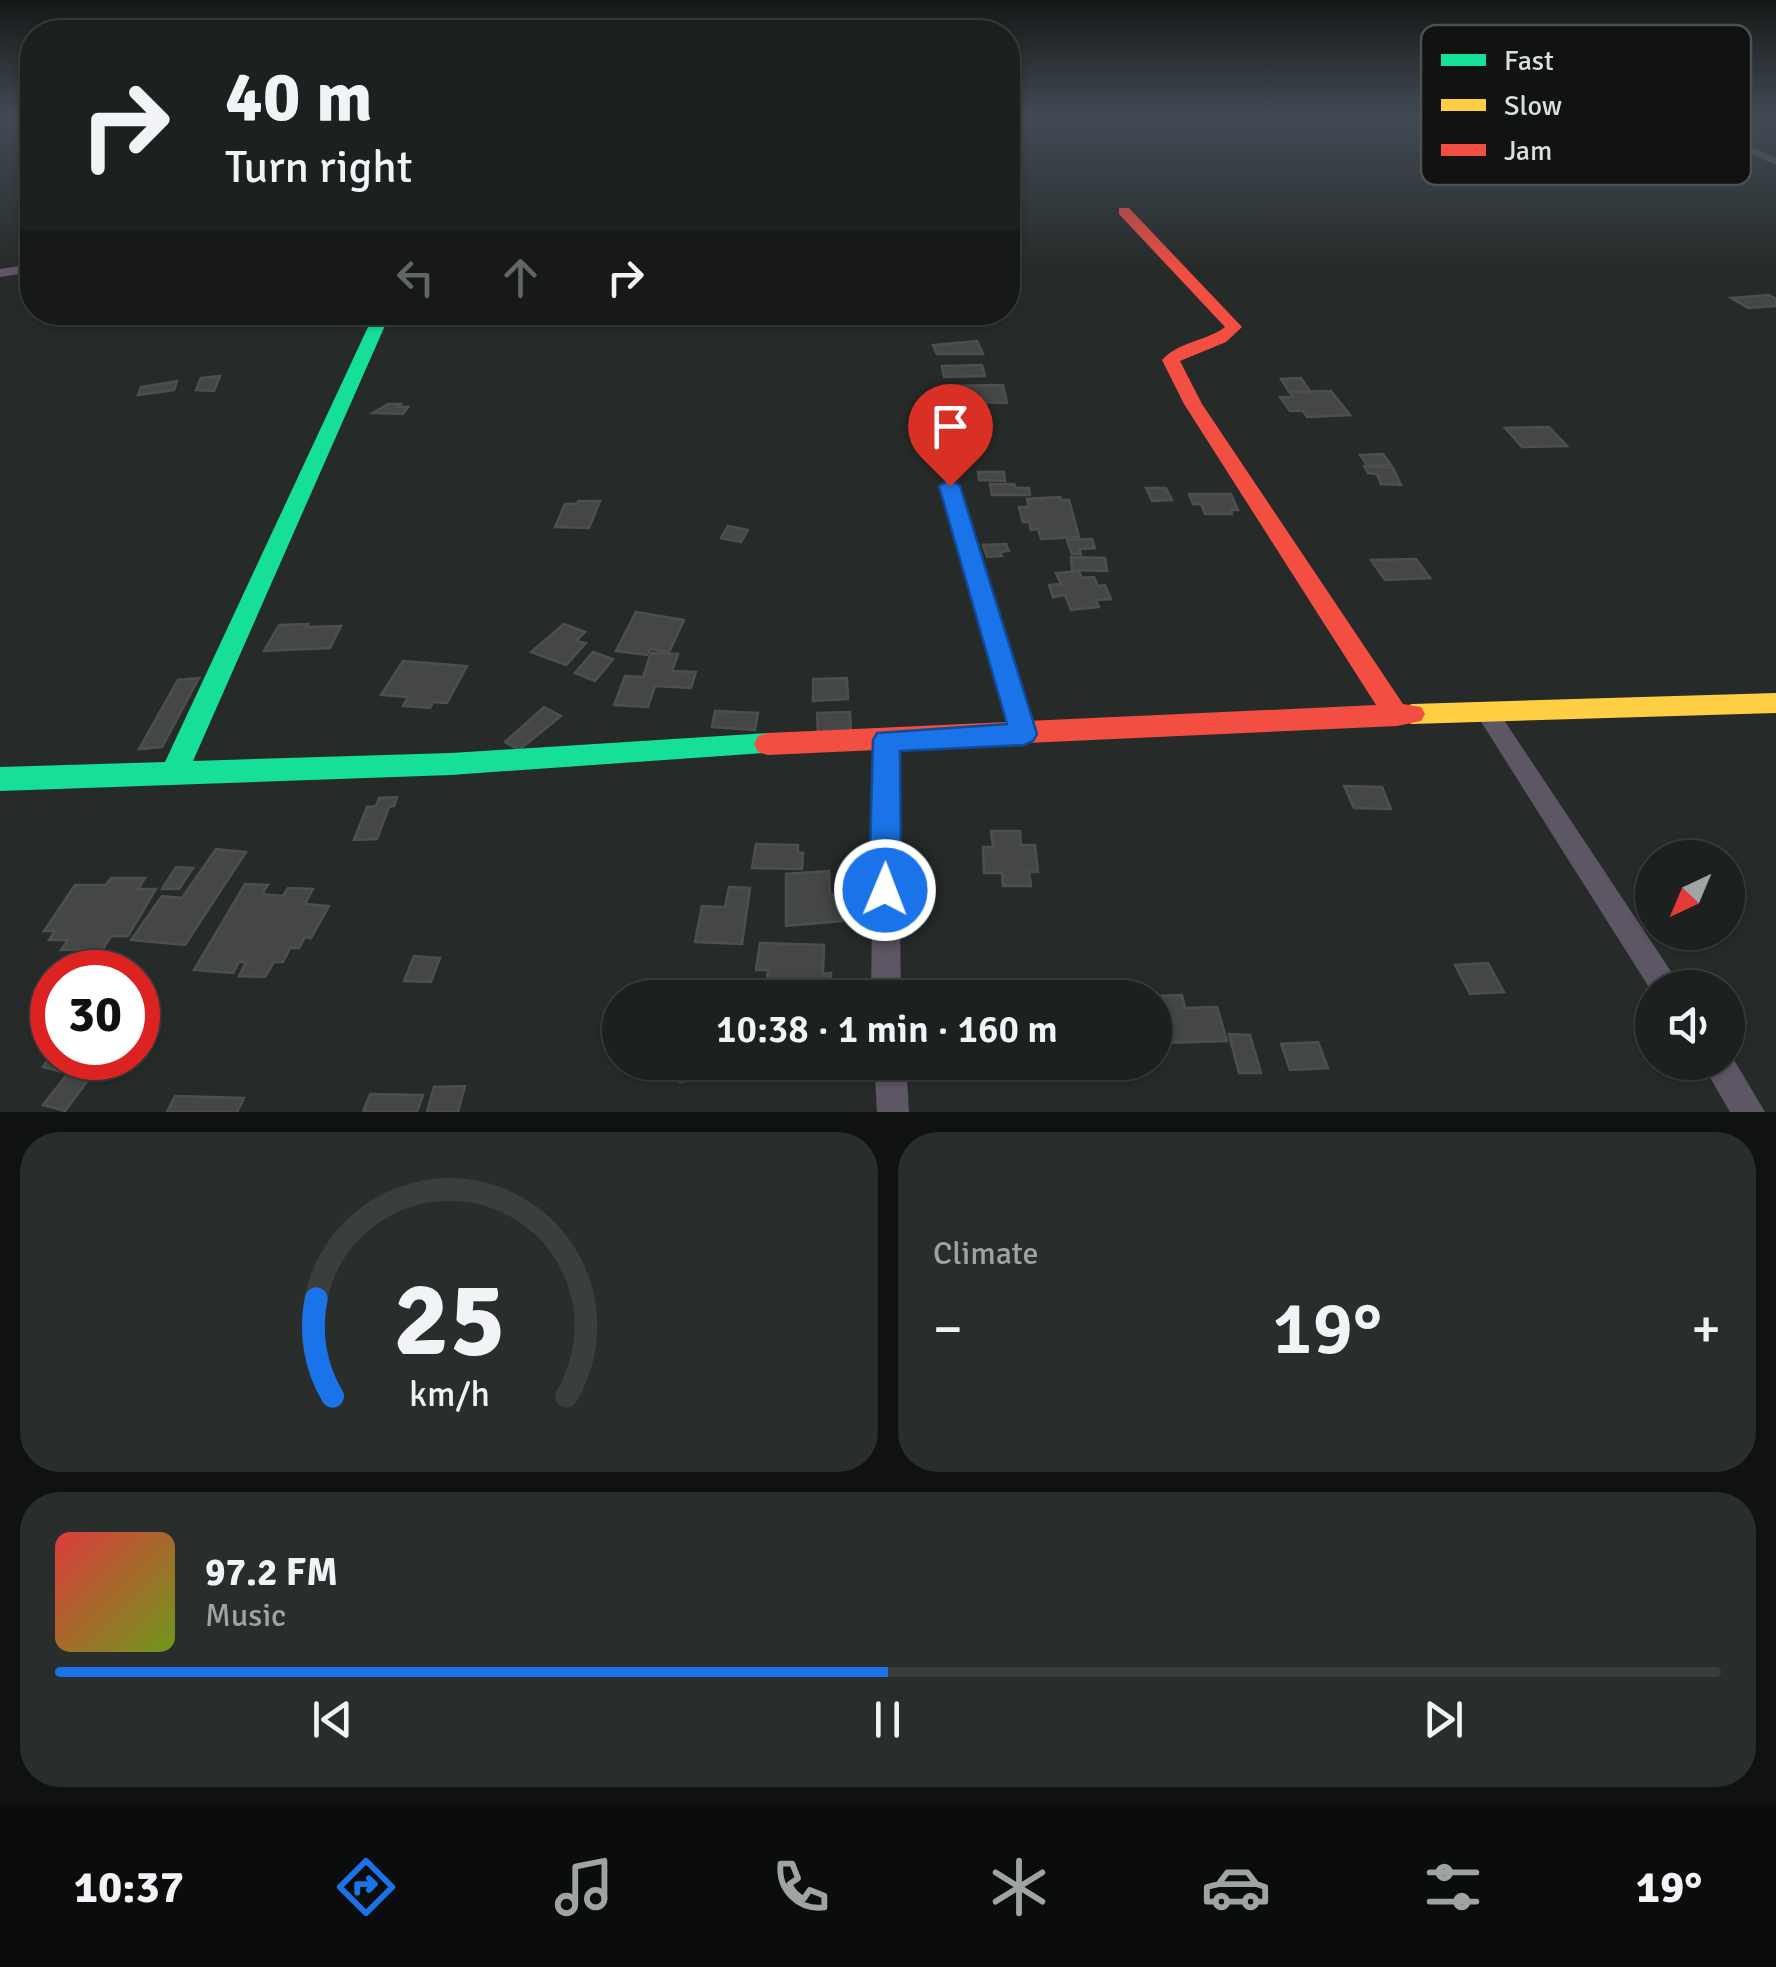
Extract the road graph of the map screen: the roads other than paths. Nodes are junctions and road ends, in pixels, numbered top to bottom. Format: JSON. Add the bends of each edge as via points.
{"nodes":[{"id":1,"x":1124,"y":211,"type":"dead end"},
{"id":2,"x":377,"y":325,"type":"edge"},
{"id":3,"x":950,"y":486,"type":"dead end"},
{"id":4,"x":1776,"y":703,"type":"edge"},
{"id":5,"x":1486,"y":712,"type":"junction"},
{"id":6,"x":1397,"y":716,"type":"junction"},
{"id":7,"x":1024,"y":734,"type":"junction"},
{"id":8,"x":886,"y":740,"type":"junction"},
{"id":9,"x":174,"y":772,"type":"junction"},
{"id":10,"x":0,"y":779,"type":"edge"},
{"id":11,"x":1655,"y":970,"type":"edge"},
{"id":12,"x":886,"y":980,"type":"edge"},
{"id":13,"x":891,"y":1080,"type":"edge"},
{"id":14,"x":1728,"y":1080,"type":"edge"},
{"id":15,"x":893,"y":1112,"type":"edge"},
{"id":16,"x":1749,"y":1112,"type":"edge"}],
"edges":[{"from":1,"to":6,"type":"street","via":[[1234,327],[1225,338],[1182,349],[1171,360]]},
{"from":2,"to":9,"type":"street"},
{"from":3,"to":7,"type":"street"},
{"from":4,"to":5,"type":"street"},
{"from":5,"to":6,"type":"street"},
{"from":5,"to":11,"type":"street"},
{"from":6,"to":7,"type":"street"},
{"from":7,"to":8,"type":"street"},
{"from":8,"to":9,"type":"street"},
{"from":8,"to":12,"type":"street"},
{"from":9,"to":10,"type":"street"},
{"from":13,"to":15,"type":"street"},
{"from":14,"to":16,"type":"street"}]}
